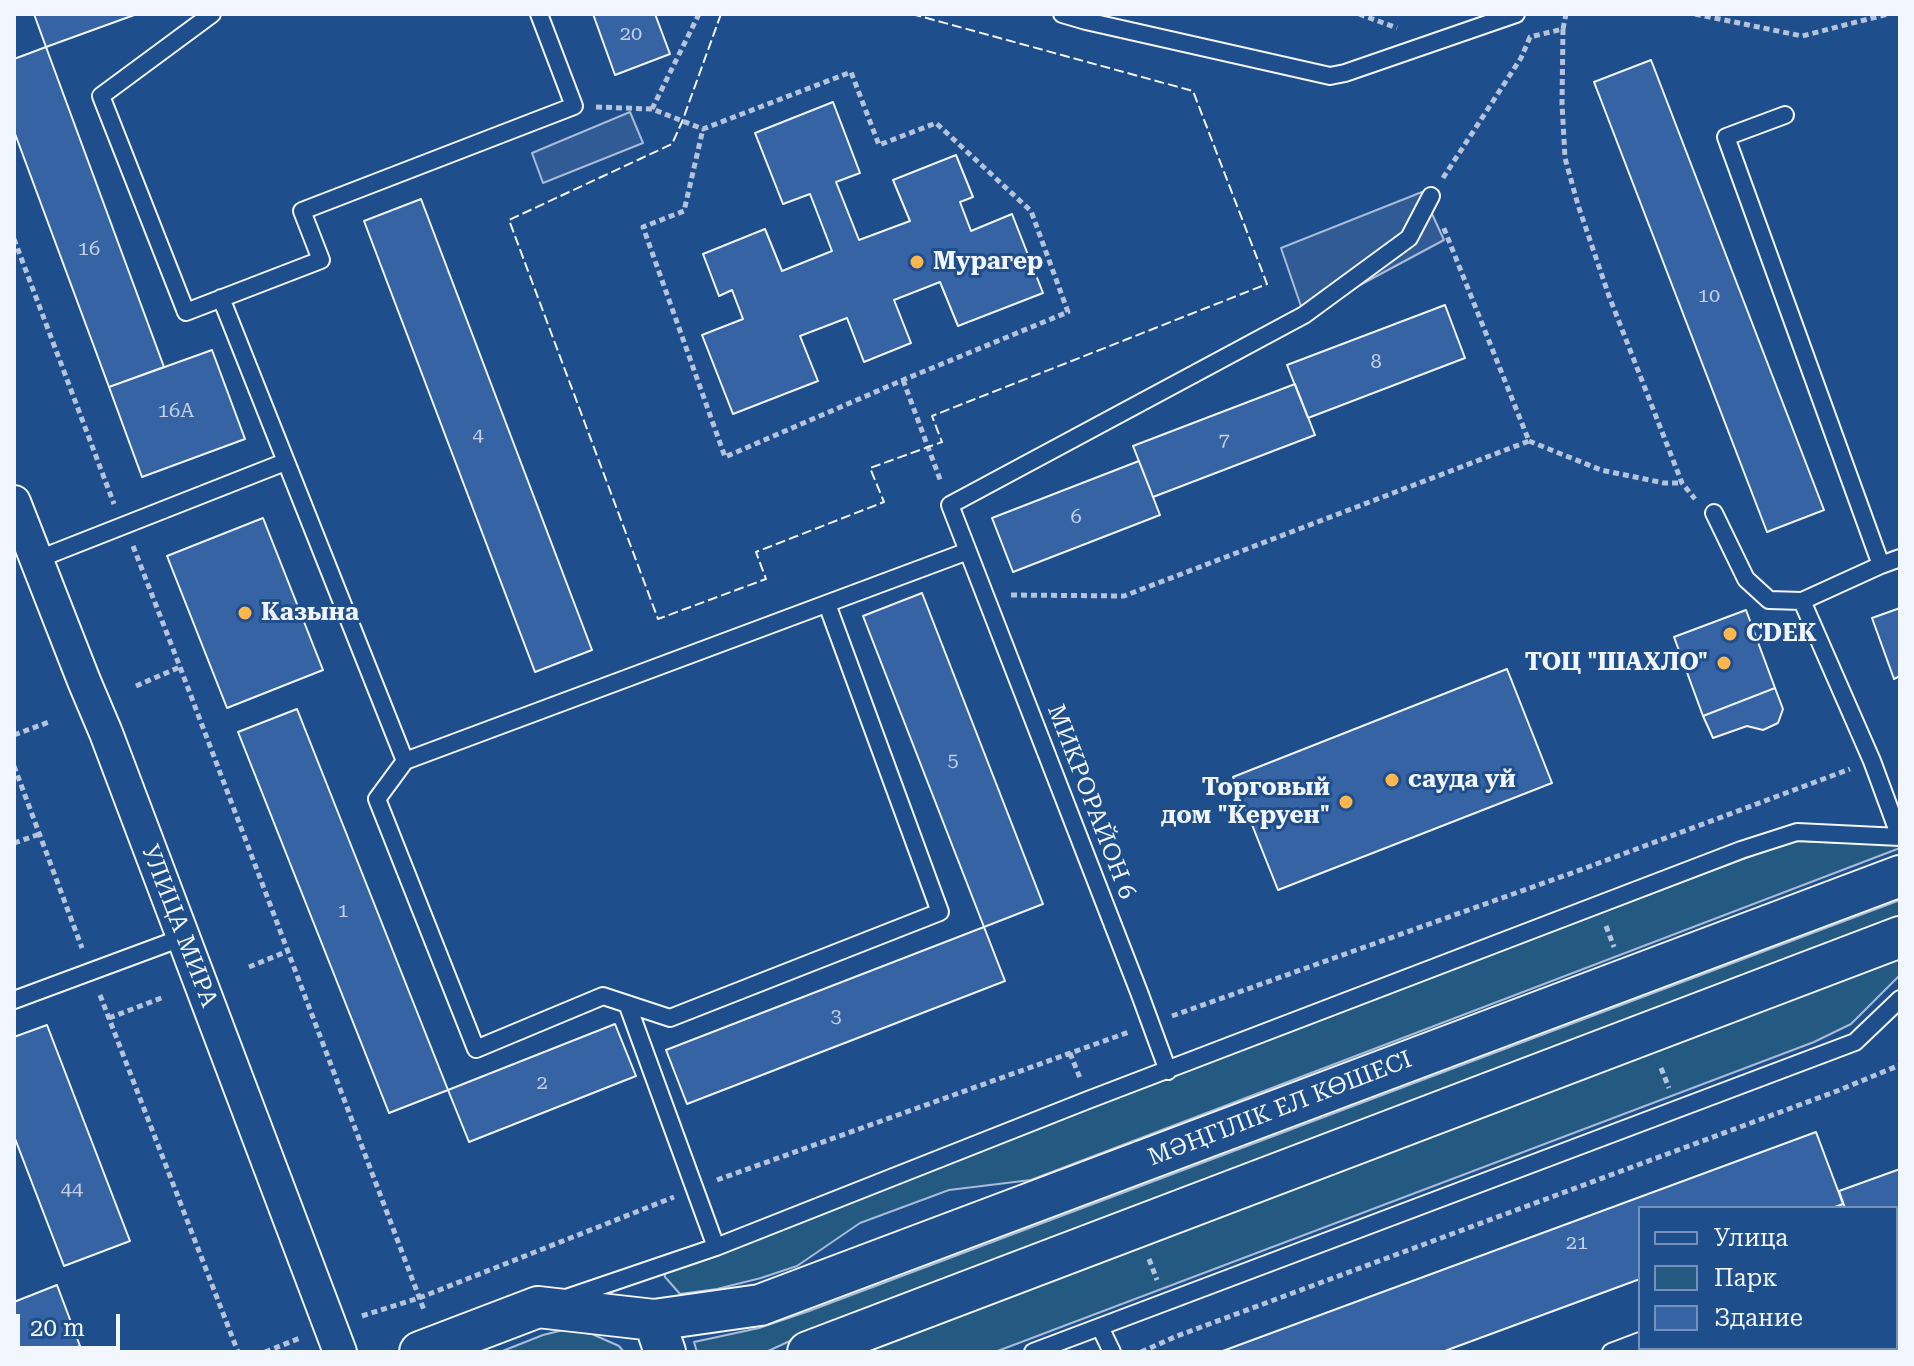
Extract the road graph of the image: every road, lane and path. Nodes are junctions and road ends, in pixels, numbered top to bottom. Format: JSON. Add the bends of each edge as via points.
{"nodes":[{"id":1,"x":212,"y":14,"type":"edge"},
{"id":2,"x":539,"y":14,"type":"edge"},
{"id":3,"x":699,"y":14,"type":"edge"},
{"id":4,"x":1062,"y":14,"type":"edge"},
{"id":5,"x":1516,"y":14,"type":"edge"},
{"id":6,"x":1566,"y":14,"type":"edge"},
{"id":7,"x":1695,"y":14,"type":"edge"},
{"id":8,"x":1888,"y":14,"type":"edge"},
{"id":9,"x":1563,"y":29,"type":"junction"},
{"id":10,"x":574,"y":106,"type":"junction"},
{"id":11,"x":652,"y":109,"type":"junction"},
{"id":12,"x":1785,"y":115,"type":"dead end"},
{"id":13,"x":703,"y":129,"type":"junction"},
{"id":14,"x":1431,"y":196,"type":"junction"},
{"id":15,"x":14,"y":239,"type":"edge"},
{"id":16,"x":221,"y":298,"type":"junction"},
{"id":17,"x":903,"y":380,"type":"junction"},
{"id":18,"x":1529,"y":441,"type":"junction"},
{"id":19,"x":285,"y":462,"type":"junction"},
{"id":20,"x":1682,"y":483,"type":"junction"},
{"id":21,"x":14,"y":502,"type":"edge"},
{"id":22,"x":950,"y":505,"type":"junction"},
{"id":23,"x":1714,"y":513,"type":"joint"},
{"id":24,"x":124,"y":526,"type":"junction"},
{"id":25,"x":968,"y":551,"type":"junction"},
{"id":26,"x":1900,"y":558,"type":"edge"},
{"id":27,"x":36,"y":560,"type":"junction"},
{"id":28,"x":1881,"y":565,"type":"junction"},
{"id":29,"x":985,"y":594,"type":"junction"},
{"id":30,"x":1802,"y":601,"type":"junction"},
{"id":31,"x":827,"y":604,"type":"junction"},
{"id":32,"x":180,"y":667,"type":"junction"},
{"id":33,"x":136,"y":686,"type":"dead end"},
{"id":34,"x":49,"y":722,"type":"dead end"},
{"id":35,"x":14,"y":735,"type":"edge"},
{"id":36,"x":405,"y":761,"type":"junction"},
{"id":37,"x":1872,"y":761,"type":"junction"},
{"id":38,"x":14,"y":766,"type":"edge"},
{"id":39,"x":40,"y":834,"type":"junction"},
{"id":40,"x":1900,"y":837,"type":"edge"},
{"id":41,"x":14,"y":843,"type":"edge"},
{"id":42,"x":1900,"y":876,"type":"edge"},
{"id":43,"x":184,"y":937,"type":"junction"},
{"id":44,"x":1900,"y":937,"type":"edge"},
{"id":45,"x":288,"y":951,"type":"junction"},
{"id":46,"x":249,"y":967,"type":"dead end"},
{"id":47,"x":91,"y":971,"type":"junction"},
{"id":48,"x":164,"y":997,"type":"dead end"},
{"id":49,"x":1900,"y":999,"type":"edge"},
{"id":50,"x":14,"y":1000,"type":"edge"},
{"id":51,"x":628,"y":1006,"type":"junction"},
{"id":52,"x":109,"y":1018,"type":"junction"},
{"id":53,"x":1151,"y":1024,"type":"junction"},
{"id":54,"x":1900,"y":1065,"type":"edge"},
{"id":55,"x":1168,"y":1071,"type":"junction"},
{"id":56,"x":694,"y":1189,"type":"junction"},
{"id":57,"x":716,"y":1247,"type":"junction"},
{"id":58,"x":419,"y":1298,"type":"junction"},
{"id":59,"x":538,"y":1307,"type":"junction"},
{"id":60,"x":1100,"y":1327,"type":"junction"},
{"id":61,"x":659,"y":1336,"type":"edge"},
{"id":62,"x":335,"y":1339,"type":"edge"},
{"id":63,"x":1638,"y":1342,"type":"edge"},
{"id":64,"x":429,"y":1349,"type":"edge"},
{"id":65,"x":238,"y":1352,"type":"edge"},
{"id":66,"x":265,"y":1352,"type":"edge"},
{"id":67,"x":808,"y":1352,"type":"edge"},
{"id":68,"x":1033,"y":1352,"type":"edge"},
{"id":69,"x":1112,"y":1352,"type":"edge"},
{"id":70,"x":1141,"y":1352,"type":"edge"},
{"id":71,"x":1611,"y":1352,"type":"edge"}],
"edges":[{"from":1,"to":16,"type":"lane","via":[[101,96],[186,312]]},
{"from":2,"to":10,"type":"lane"},
{"from":3,"to":11,"type":"path"},
{"from":4,"to":5,"type":"lane","via":[[1330,76]]},
{"from":6,"to":9,"type":"path"},
{"from":7,"to":8,"type":"path","via":[[1802,36]]},
{"from":9,"to":14,"type":"path","via":[[1530,37]]},
{"from":9,"to":20,"type":"path","via":[[1565,158],[1609,296]]},
{"from":10,"to":11,"type":"path"},
{"from":10,"to":16,"type":"lane","via":[[302,211],[321,260]]},
{"from":11,"to":13,"type":"path"},
{"from":12,"to":28,"type":"lane","via":[[1726,137]]},
{"from":13,"to":17,"type":"path","via":[[684,211],[643,227],[725,457]]},
{"from":13,"to":17,"type":"path","via":[[851,72],[879,145],[936,123],[1031,211],[1068,312]]},
{"from":14,"to":18,"type":"path"},
{"from":14,"to":22,"type":"lane","via":[[1409,238],[1304,315]]},
{"from":15,"to":24,"type":"path"},
{"from":16,"to":19,"type":"lane"},
{"from":17,"to":22,"type":"path"},
{"from":18,"to":20,"type":"path","via":[[1601,470]]},
{"from":18,"to":29,"type":"path","via":[[1124,596]]},
{"from":19,"to":24,"type":"lane"},
{"from":19,"to":36,"type":"lane"},
{"from":20,"to":23,"type":"path"},
{"from":21,"to":27,"type":"street","name":"УЛИЦА МИРА"},
{"from":22,"to":25,"type":"lane","name":"МИКРОРАЙОН 6"},
{"from":23,"to":30,"type":"lane","via":[[1746,579],[1769,600]]},
{"from":24,"to":27,"type":"lane"},
{"from":24,"to":32,"type":"path"},
{"from":25,"to":29,"type":"lane","name":"МИКРОРАЙОН 6"},
{"from":25,"to":31,"type":"lane"},
{"from":26,"to":28,"type":"lane"},
{"from":27,"to":43,"type":"street","name":"УЛИЦА МИРА"},
{"from":28,"to":30,"type":"lane"},
{"from":29,"to":53,"type":"lane","name":"МИКРОРАЙОН 6"},
{"from":30,"to":37,"type":"lane"},
{"from":31,"to":36,"type":"lane"},
{"from":31,"to":51,"type":"lane","via":[[940,912],[670,1018]]},
{"from":32,"to":33,"type":"path"},
{"from":32,"to":45,"type":"path"},
{"from":34,"to":35,"type":"path"},
{"from":36,"to":51,"type":"lane","via":[[377,799],[476,1049],[603,996]]},
{"from":37,"to":40,"type":"lane"},
{"from":37,"to":53,"type":"path"},
{"from":38,"to":39,"type":"path"},
{"from":39,"to":41,"type":"path"},
{"from":39,"to":47,"type":"path"},
{"from":40,"to":55,"type":"lane","via":[[1797,832]]},
{"from":42,"to":61,"type":"street","name":"МӘҢГІЛІК ЕЛ КӨШЕСІ","via":[[760,1305]]},
{"from":43,"to":47,"type":"lane"},
{"from":43,"to":62,"type":"street","name":"УЛИЦА МИРА"},
{"from":44,"to":67,"type":"street"},
{"from":45,"to":46,"type":"path"},
{"from":45,"to":58,"type":"path"},
{"from":47,"to":50,"type":"lane"},
{"from":47,"to":52,"type":"path"},
{"from":48,"to":52,"type":"path"},
{"from":49,"to":60,"type":"lane","via":[[1855,1042]]},
{"from":51,"to":56,"type":"lane"},
{"from":52,"to":65,"type":"path"},
{"from":53,"to":55,"type":"lane","name":"МИКРОРАЙОН 6"},
{"from":53,"to":56,"type":"path"},
{"from":54,"to":70,"type":"path"},
{"from":55,"to":57,"type":"lane"},
{"from":56,"to":57,"type":"lane"},
{"from":56,"to":58,"type":"path"},
{"from":57,"to":59,"type":"lane"},
{"from":58,"to":62,"type":"path"},
{"from":58,"to":64,"type":"path"},
{"from":59,"to":61,"type":"street","name":"МӘҢГІЛІК ЕЛ КӨШЕСІ"},
{"from":59,"to":64,"type":"street","name":"МӘҢГІЛІК ЕЛ КӨШЕСІ"},
{"from":60,"to":68,"type":"lane"},
{"from":60,"to":69,"type":"lane"},
{"from":62,"to":66,"type":"path"},
{"from":63,"to":71,"type":"lane"}]}
